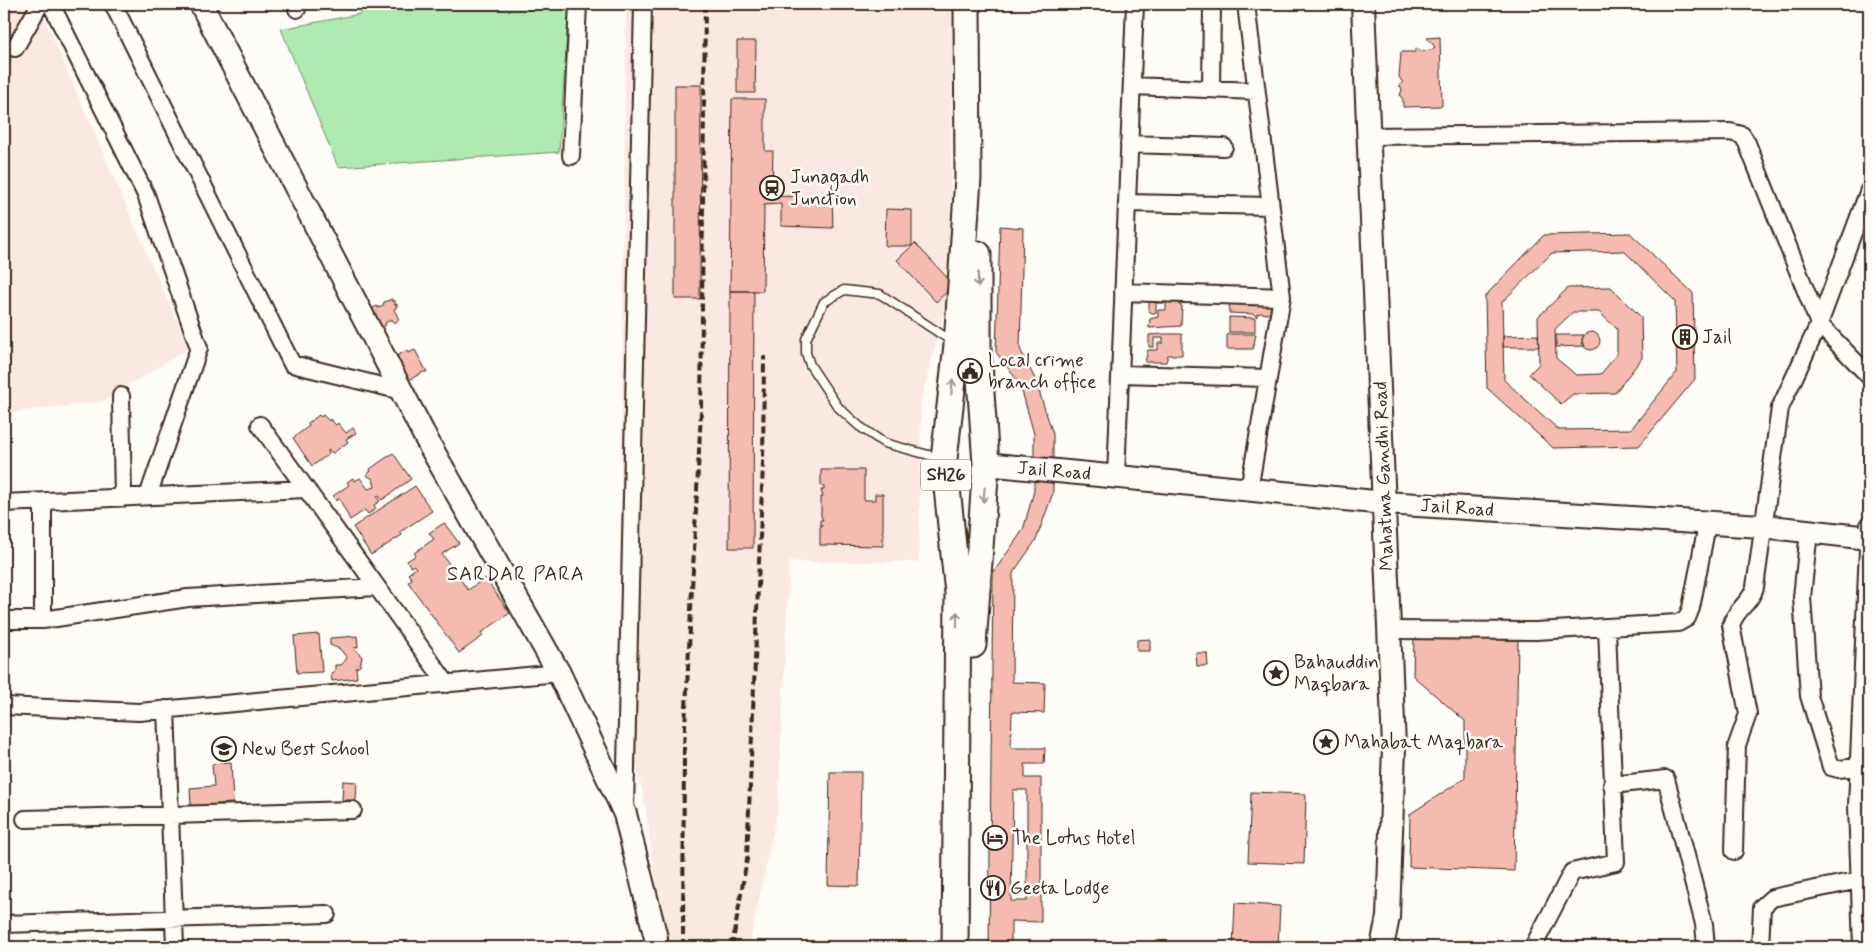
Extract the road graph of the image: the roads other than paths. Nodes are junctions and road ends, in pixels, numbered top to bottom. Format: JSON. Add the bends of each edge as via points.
{"nodes":[{"id":1,"x":40,"y":4,"type":"edge"},
{"id":2,"x":51,"y":4,"type":"edge"},
{"id":3,"x":113,"y":4,"type":"edge"},
{"id":4,"x":200,"y":4,"type":"edge"},
{"id":5,"x":578,"y":4,"type":"edge"},
{"id":6,"x":630,"y":4,"type":"edge"},
{"id":7,"x":967,"y":4,"type":"edge"},
{"id":8,"x":978,"y":4,"type":"edge"},
{"id":9,"x":1135,"y":4,"type":"edge"},
{"id":10,"x":1212,"y":4,"type":"edge"},
{"id":11,"x":1246,"y":4,"type":"edge"},
{"id":12,"x":1362,"y":4,"type":"edge"},
{"id":13,"x":643,"y":10,"type":"edge"},
{"id":14,"x":15,"y":48,"type":"dead end"},
{"id":15,"x":1132,"y":86,"type":"junction"},
{"id":16,"x":1210,"y":89,"type":"junction"},
{"id":17,"x":1256,"y":91,"type":"junction"},
{"id":18,"x":1369,"y":136,"type":"junction"},
{"id":19,"x":1129,"y":144,"type":"junction"},
{"id":20,"x":1224,"y":147,"type":"dead end"},
{"id":21,"x":571,"y":156,"type":"dead end"},
{"id":22,"x":1869,"y":190,"type":"edge"},
{"id":23,"x":1127,"y":203,"type":"junction"},
{"id":24,"x":1271,"y":206,"type":"junction"},
{"id":25,"x":1124,"y":292,"type":"junction"},
{"id":26,"x":1282,"y":297,"type":"junction"},
{"id":27,"x":1819,"y":324,"type":"junction"},
{"id":28,"x":957,"y":345,"type":"junction"},
{"id":29,"x":1120,"y":374,"type":"junction"},
{"id":30,"x":1869,"y":376,"type":"edge"},
{"id":31,"x":1268,"y":378,"type":"junction"},
{"id":32,"x":402,"y":391,"type":"junction"},
{"id":33,"x":122,"y":396,"type":"dead end"},
{"id":34,"x":260,"y":425,"type":"dead end"},
{"id":35,"x":948,"y":427,"type":"junction"},
{"id":36,"x":985,"y":427,"type":"junction"},
{"id":37,"x":944,"y":459,"type":"junction"},
{"id":38,"x":986,"y":464,"type":"junction"},
{"id":39,"x":1116,"y":477,"type":"junction"},
{"id":40,"x":306,"y":489,"type":"junction"},
{"id":41,"x":1249,"y":490,"type":"junction"},
{"id":42,"x":148,"y":496,"type":"junction"},
{"id":43,"x":123,"y":498,"type":"junction"},
{"id":44,"x":43,"y":502,"type":"junction"},
{"id":45,"x":4,"y":503,"type":"edge"},
{"id":46,"x":1385,"y":503,"type":"junction"},
{"id":47,"x":1707,"y":525,"type":"junction"},
{"id":48,"x":951,"y":526,"type":"junction"},
{"id":49,"x":1762,"y":526,"type":"junction"},
{"id":50,"x":981,"y":527,"type":"junction"},
{"id":51,"x":1809,"y":532,"type":"junction"},
{"id":52,"x":1869,"y":533,"type":"edge"},
{"id":53,"x":377,"y":587,"type":"junction"},
{"id":54,"x":4,"y":620,"type":"edge"},
{"id":55,"x":43,"y":620,"type":"junction"},
{"id":56,"x":1607,"y":627,"type":"junction"},
{"id":57,"x":1390,"y":630,"type":"junction"},
{"id":58,"x":1866,"y":633,"type":"edge"},
{"id":59,"x":559,"y":673,"type":"junction"},
{"id":60,"x":447,"y":684,"type":"junction"},
{"id":61,"x":4,"y":706,"type":"edge"},
{"id":62,"x":166,"y":709,"type":"junction"},
{"id":63,"x":1858,"y":767,"type":"junction"},
{"id":64,"x":1612,"y":785,"type":"junction"},
{"id":65,"x":1861,"y":798,"type":"edge"},
{"id":66,"x":353,"y":810,"type":"dead end"},
{"id":67,"x":625,"y":814,"type":"junction"},
{"id":68,"x":170,"y":815,"type":"junction"},
{"id":69,"x":1869,"y":819,"type":"edge"},
{"id":70,"x":25,"y":820,"type":"dead end"},
{"id":71,"x":1734,"y":851,"type":"dead end"},
{"id":72,"x":1860,"y":880,"type":"junction"},
{"id":73,"x":327,"y":914,"type":"dead end"},
{"id":74,"x":174,"y":921,"type":"junction"},
{"id":75,"x":4,"y":924,"type":"edge"},
{"id":76,"x":175,"y":947,"type":"edge"},
{"id":77,"x":656,"y":947,"type":"edge"},
{"id":78,"x":955,"y":947,"type":"edge"},
{"id":79,"x":967,"y":947,"type":"edge"},
{"id":80,"x":1382,"y":947,"type":"edge"},
{"id":81,"x":1533,"y":947,"type":"edge"},
{"id":82,"x":1706,"y":947,"type":"edge"},
{"id":83,"x":1760,"y":947,"type":"edge"},
{"id":84,"x":1862,"y":947,"type":"edge"}],
"edges":[{"from":1,"to":14,"type":"street"},
{"from":2,"to":42,"type":"street","via":[[146,195],[199,348]]},
{"from":3,"to":32,"type":"street","via":[[292,364]]},
{"from":4,"to":32,"type":"street"},
{"from":5,"to":21,"type":"street"},
{"from":6,"to":13,"type":"street"},
{"from":7,"to":28,"type":"main road","number":"SH26","via":[[968,178]]},
{"from":8,"to":36,"type":"main road","number":"SH26","one_way":true,"via":[[978,350]]},
{"from":9,"to":15,"type":"street"},
{"from":10,"to":16,"type":"street"},
{"from":11,"to":17,"type":"street"},
{"from":12,"to":18,"type":"street","name":"Mahatma Gandhi Road"},
{"from":13,"to":67,"type":"street"},
{"from":15,"to":16,"type":"street"},
{"from":15,"to":19,"type":"street"},
{"from":16,"to":17,"type":"street"},
{"from":17,"to":24,"type":"street"},
{"from":18,"to":27,"type":"street","via":[[1730,132],[1742,135]]},
{"from":18,"to":46,"type":"street","name":"Mahatma Gandhi Road"},
{"from":19,"to":20,"type":"street"},
{"from":19,"to":23,"type":"street"},
{"from":22,"to":27,"type":"street"},
{"from":23,"to":24,"type":"street"},
{"from":23,"to":25,"type":"street"},
{"from":24,"to":26,"type":"street"},
{"from":25,"to":26,"type":"street"},
{"from":25,"to":29,"type":"street"},
{"from":26,"to":31,"type":"street"},
{"from":27,"to":30,"type":"street"},
{"from":27,"to":49,"type":"street","via":[[1780,408]]},
{"from":35,"to":28,"type":"main road","number":"SH26","one_way":true},
{"from":28,"to":37,"type":"lane","via":[[880,294],[844,290],[824,302],[806,339],[810,365],[838,407],[859,426],[884,443]]},
{"from":29,"to":31,"type":"street"},
{"from":29,"to":39,"type":"street"},
{"from":31,"to":41,"type":"street"},
{"from":32,"to":59,"type":"street"},
{"from":33,"to":43,"type":"street"},
{"from":34,"to":40,"type":"street"},
{"from":35,"to":36,"type":"main road"},
{"from":35,"to":37,"type":"main road","number":"SH26"},
{"from":36,"to":38,"type":"main road","number":"SH26"},
{"from":37,"to":48,"type":"main road","number":"SH26"},
{"from":38,"to":39,"type":"street","name":"Jail Road"},
{"from":38,"to":50,"type":"main road","number":"SH26","one_way":true},
{"from":39,"to":41,"type":"street","name":"Jail Road"},
{"from":40,"to":42,"type":"street"},
{"from":40,"to":53,"type":"street"},
{"from":41,"to":46,"type":"street","name":"Jail Road"},
{"from":42,"to":43,"type":"street"},
{"from":43,"to":44,"type":"street"},
{"from":44,"to":45,"type":"street"},
{"from":44,"to":55,"type":"street"},
{"from":46,"to":47,"type":"street","name":"Jail Road"},
{"from":46,"to":57,"type":"street","name":"Mahatma Gandhi Road"},
{"from":47,"to":49,"type":"street","name":"Jail Road"},
{"from":47,"to":56,"type":"street","via":[[1687,618],[1678,623]]},
{"from":48,"to":50,"type":"main road"},
{"from":78,"to":48,"type":"main road","number":"SH26","one_way":true,"via":[[958,593]]},
{"from":49,"to":51,"type":"street","name":"Jail Road"},
{"from":49,"to":71,"type":"street","via":[[1753,593],[1735,613],[1731,624],[1748,714],[1737,745]]},
{"from":50,"to":79,"type":"main road","number":"SH26","via":[[972,672]]},
{"from":51,"to":52,"type":"street","name":"Jail Road"},
{"from":51,"to":63,"type":"street","via":[[1802,597],[1809,696],[1831,767]]},
{"from":52,"to":58,"type":"street"},
{"from":53,"to":55,"type":"street","via":[[188,598]]},
{"from":53,"to":60,"type":"street"},
{"from":54,"to":55,"type":"street"},
{"from":56,"to":57,"type":"street","via":[[1536,631]]},
{"from":56,"to":64,"type":"street"},
{"from":57,"to":80,"type":"street","name":"Mahatma Gandhi Road","via":[[1394,747],[1388,917]]},
{"from":58,"to":63,"type":"street"},
{"from":59,"to":60,"type":"street"},
{"from":59,"to":67,"type":"street"},
{"from":60,"to":62,"type":"street"},
{"from":61,"to":62,"type":"street","via":[[139,712]]},
{"from":62,"to":68,"type":"street"},
{"from":63,"to":65,"type":"street"},
{"from":64,"to":81,"type":"street","via":[[1616,862],[1572,872]]},
{"from":64,"to":82,"type":"street","via":[[1666,779],[1704,924]]},
{"from":65,"to":69,"type":"street"},
{"from":65,"to":72,"type":"street"},
{"from":66,"to":68,"type":"street"},
{"from":67,"to":77,"type":"street"},
{"from":68,"to":70,"type":"street"},
{"from":68,"to":74,"type":"street"},
{"from":72,"to":83,"type":"street","via":[[1765,902],[1762,906]]},
{"from":72,"to":84,"type":"street"},
{"from":73,"to":74,"type":"street"},
{"from":74,"to":75,"type":"street"},
{"from":74,"to":76,"type":"street"}]}
